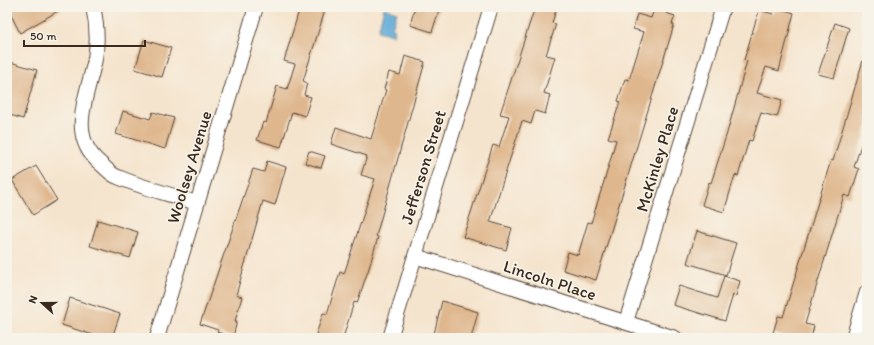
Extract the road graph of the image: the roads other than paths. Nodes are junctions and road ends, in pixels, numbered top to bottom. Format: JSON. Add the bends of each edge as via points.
{"nodes":[{"id":1,"x":93,"y":7,"type":"edge"},
{"id":2,"x":256,"y":7,"type":"edge"},
{"id":3,"x":491,"y":7,"type":"edge"},
{"id":4,"x":723,"y":7,"type":"edge"},
{"id":5,"x":196,"y":203,"type":"junction"},
{"id":6,"x":415,"y":256,"type":"junction"},
{"id":7,"x":867,"y":292,"type":"edge"},
{"id":8,"x":626,"y":322,"type":"junction"},
{"id":9,"x":157,"y":338,"type":"edge"},
{"id":10,"x":390,"y":338,"type":"edge"},
{"id":11,"x":675,"y":338,"type":"edge"},
{"id":12,"x":853,"y":338,"type":"edge"}],
"edges":[{"from":1,"to":5,"type":"street","via":[[97,36],[95,58],[81,116],[84,144],[94,159],[116,177]]},
{"from":2,"to":5,"type":"street","name":"Woolsey Avenue"},
{"from":3,"to":6,"type":"street","name":"Jefferson Street"},
{"from":4,"to":8,"type":"street","name":"McKinley Place"},
{"from":5,"to":9,"type":"street","name":"Woolsey Avenue"},
{"from":6,"to":8,"type":"street","name":"Lincoln Place"},
{"from":6,"to":10,"type":"street","name":"Jefferson Street"},
{"from":7,"to":12,"type":"street"},
{"from":8,"to":11,"type":"street","name":"Lincoln Place"}]}
